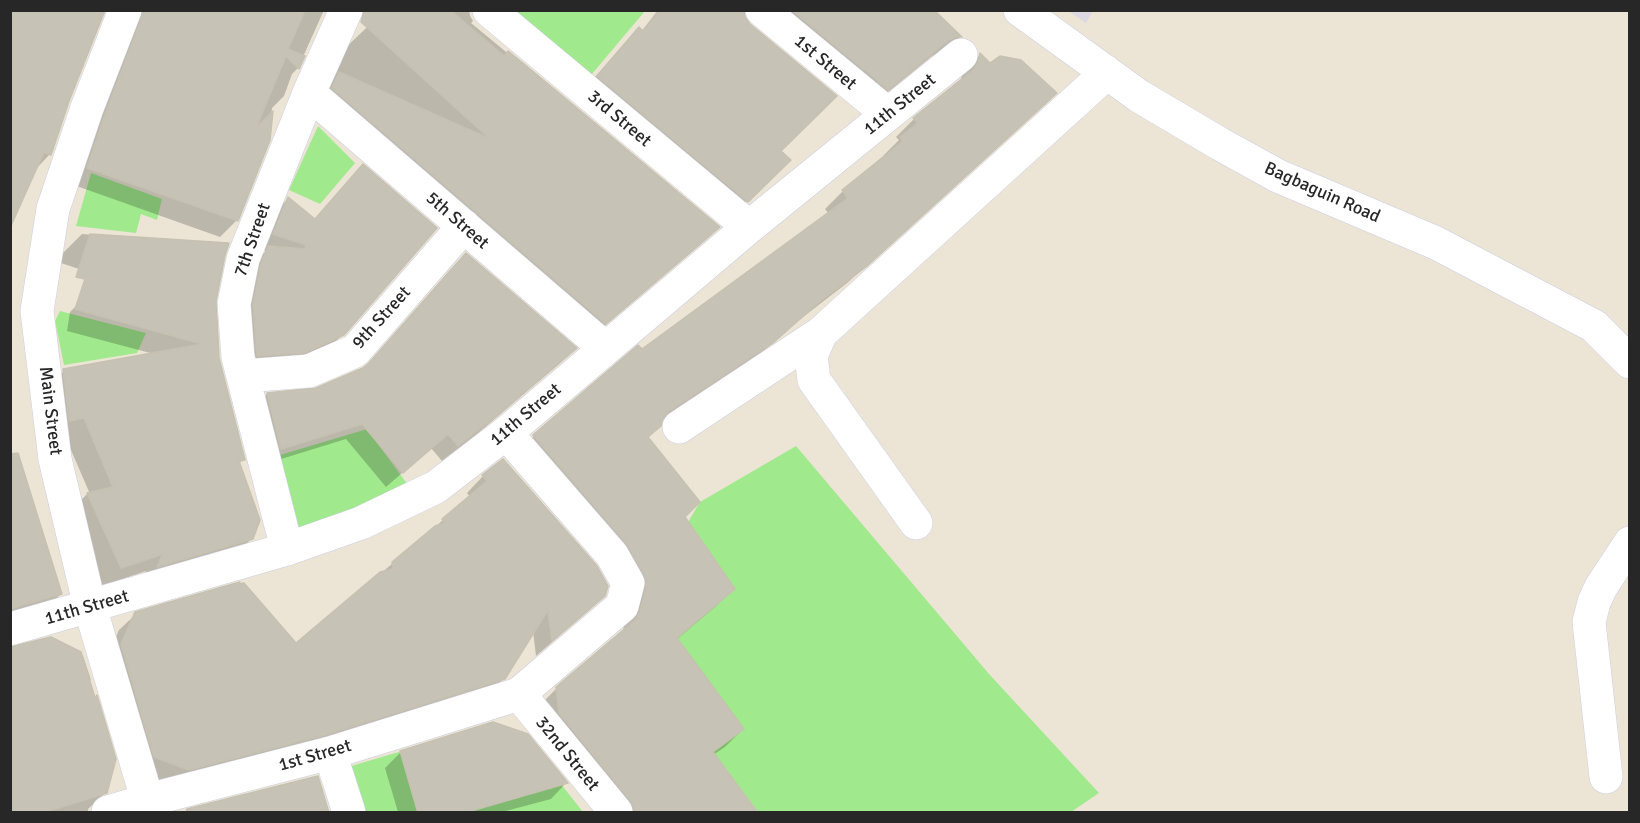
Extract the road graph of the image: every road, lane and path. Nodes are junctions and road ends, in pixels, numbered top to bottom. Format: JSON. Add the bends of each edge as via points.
{"nodes":[{"id":1,"x":125,"y":10,"type":"edge"},
{"id":2,"x":346,"y":10,"type":"edge"},
{"id":3,"x":489,"y":10,"type":"edge"},
{"id":4,"x":762,"y":10,"type":"edge"},
{"id":5,"x":1020,"y":10,"type":"edge"},
{"id":6,"x":961,"y":55,"type":"dead end"},
{"id":7,"x":1105,"y":71,"type":"junction"},
{"id":8,"x":309,"y":93,"type":"junction"},
{"id":9,"x":888,"y":114,"type":"junction"},
{"id":10,"x":464,"y":226,"type":"junction"},
{"id":11,"x":749,"y":227,"type":"junction"},
{"id":12,"x":821,"y":333,"type":"junction"},
{"id":13,"x":605,"y":348,"type":"junction"},
{"id":14,"x":1629,"y":362,"type":"edge"},
{"id":15,"x":243,"y":376,"type":"junction"},
{"id":16,"x":679,"y":427,"type":"dead end"},
{"id":17,"x":506,"y":433,"type":"junction"},
{"id":18,"x":916,"y":523,"type":"dead end"},
{"id":19,"x":1629,"y":543,"type":"edge"},
{"id":20,"x":287,"y":549,"type":"junction"},
{"id":21,"x":90,"y":607,"type":"junction"},
{"id":22,"x":10,"y":629,"type":"edge"},
{"id":23,"x":519,"y":694,"type":"junction"},
{"id":24,"x":330,"y":753,"type":"junction"},
{"id":25,"x":1606,"y":777,"type":"dead end"},
{"id":26,"x":150,"y":806,"type":"edge"},
{"id":27,"x":108,"y":813,"type":"edge"},
{"id":28,"x":349,"y":813,"type":"edge"},
{"id":29,"x":616,"y":813,"type":"edge"}],
"edges":[{"from":1,"to":21,"type":"street","name":"Main Street","via":[[53,209],[37,311],[55,459]]},
{"from":2,"to":8,"type":"street","name":"7th Street"},
{"from":3,"to":11,"type":"street","name":"3rd Street"},
{"from":4,"to":9,"type":"street","name":"1st Street"},
{"from":5,"to":7,"type":"street","name":"Bagbaguin Road"},
{"from":6,"to":9,"type":"street","name":"11th Street"},
{"from":7,"to":12,"type":"street"},
{"from":7,"to":14,"type":"street","name":"Bagbaguin Road","via":[[1139,96],[1278,176],[1436,243],[1594,326]]},
{"from":8,"to":10,"type":"street","name":"5th Street"},
{"from":8,"to":15,"type":"street","name":"7th Street","via":[[243,259],[234,304]]},
{"from":9,"to":11,"type":"street","name":"11th Street"},
{"from":10,"to":13,"type":"street","name":"5th Street"},
{"from":10,"to":15,"type":"street","name":"9th Street","via":[[355,351],[309,371]]},
{"from":11,"to":13,"type":"street","name":"11th Street"},
{"from":12,"to":16,"type":"street"},
{"from":12,"to":18,"type":"street","via":[[811,356],[814,380]]},
{"from":13,"to":17,"type":"street","name":"11th Street"},
{"from":15,"to":20,"type":"street","name":"7th Street"},
{"from":17,"to":20,"type":"street","name":"11th Street","via":[[436,487],[362,523]]},
{"from":17,"to":23,"type":"street","via":[[612,555],[628,583],[622,606]]},
{"from":19,"to":25,"type":"street","via":[[1601,587],[1589,622]]},
{"from":20,"to":21,"type":"street","name":"11th Street"},
{"from":21,"to":22,"type":"street","name":"11th Street"},
{"from":21,"to":26,"type":"street","name":"Main Street"},
{"from":23,"to":24,"type":"street","name":"1st Street"},
{"from":23,"to":29,"type":"street","name":"32nd Street"},
{"from":24,"to":26,"type":"street","name":"1st Street"},
{"from":24,"to":28,"type":"street"},
{"from":26,"to":27,"type":"street","name":"1st Street"}]}
